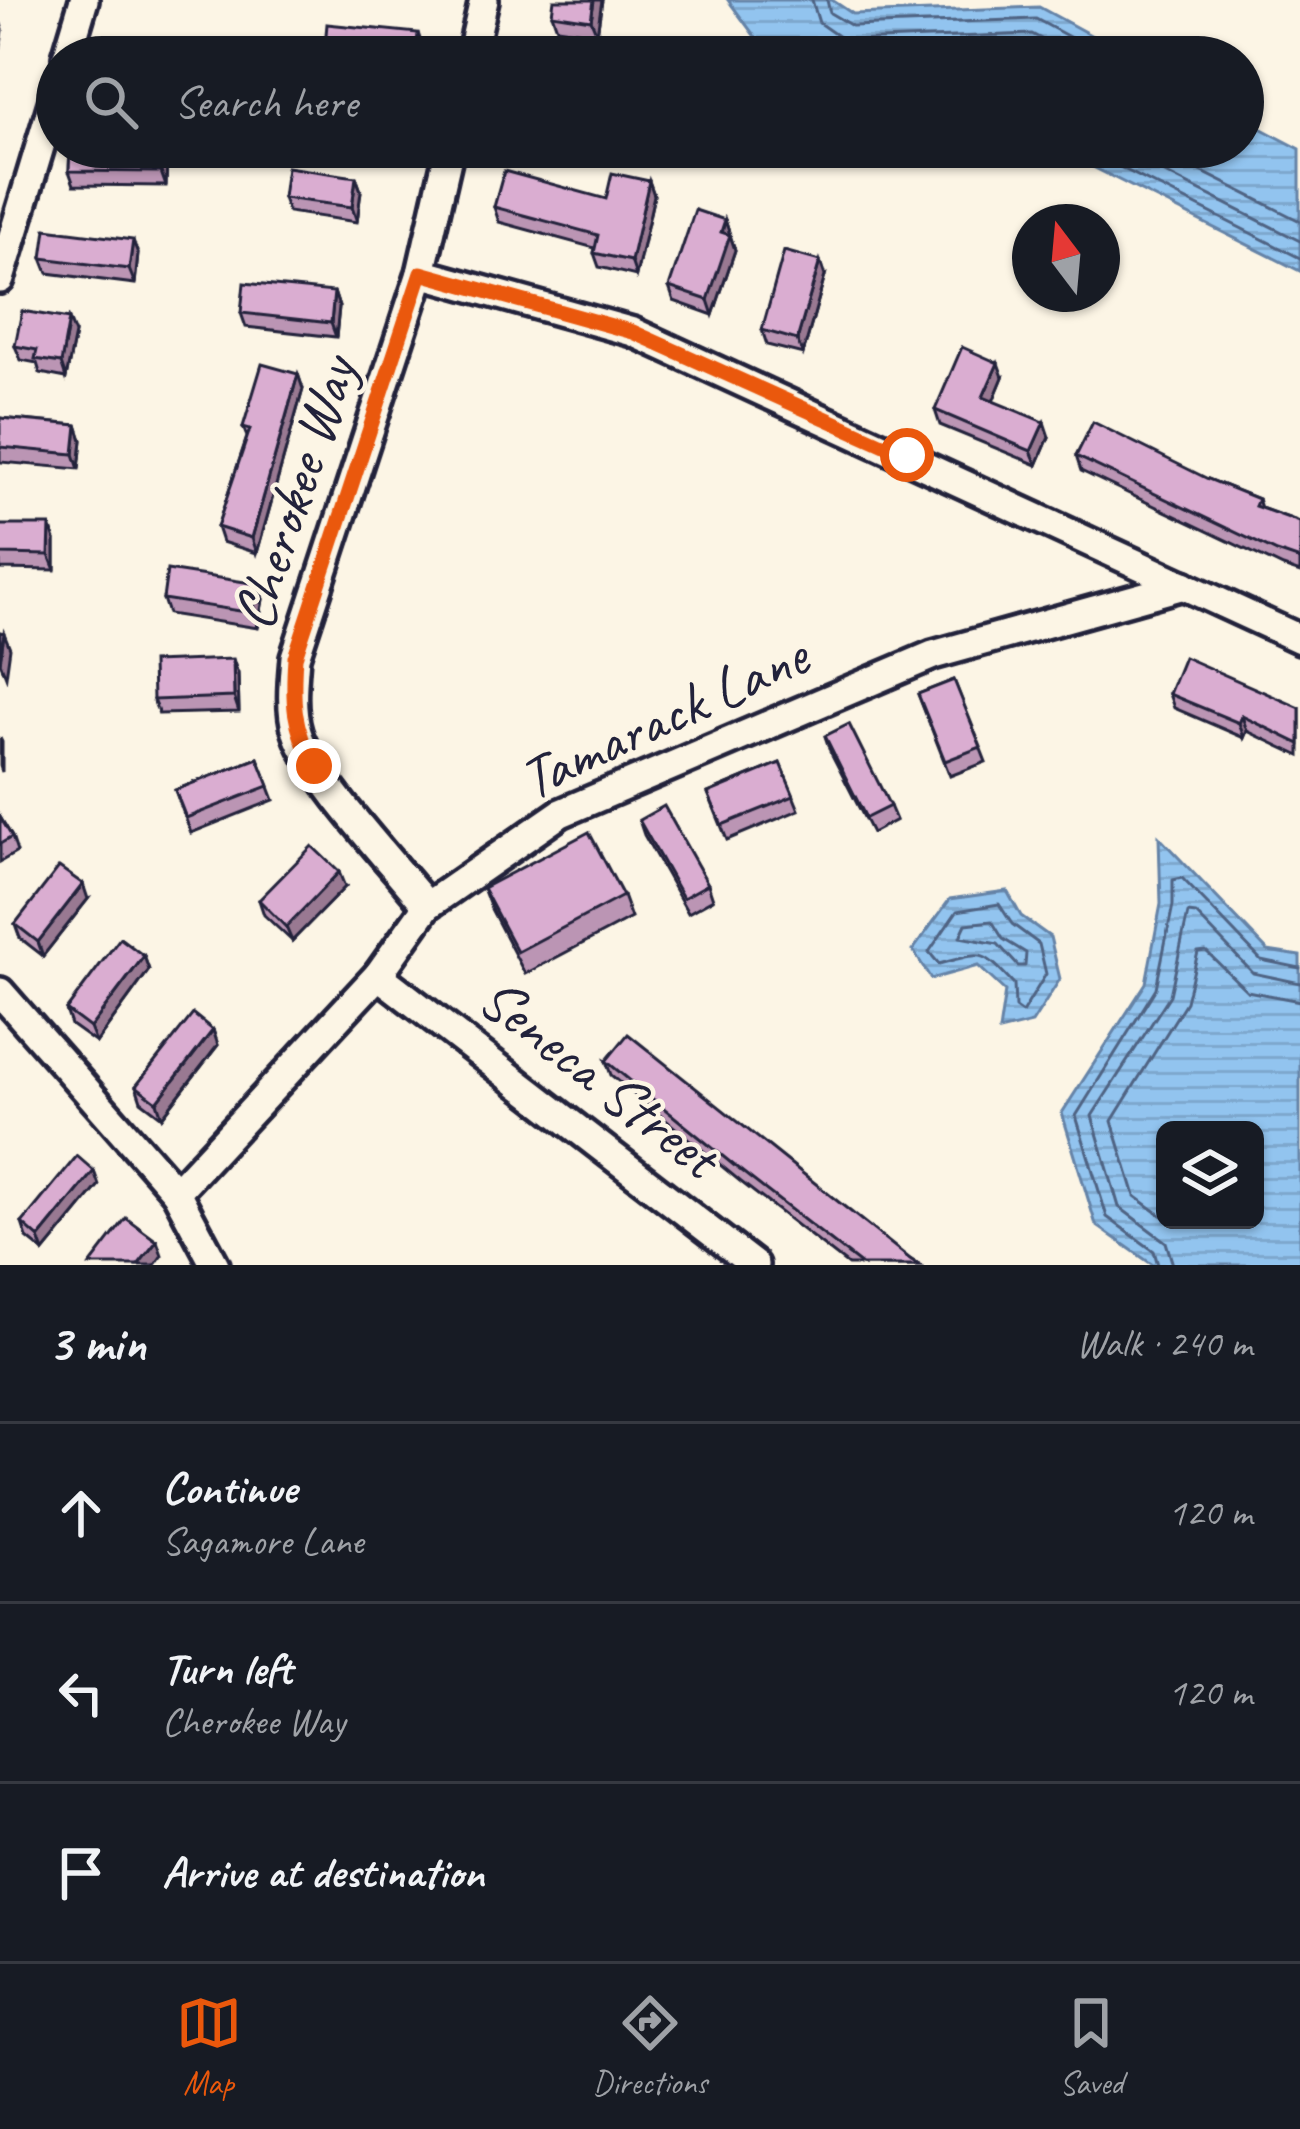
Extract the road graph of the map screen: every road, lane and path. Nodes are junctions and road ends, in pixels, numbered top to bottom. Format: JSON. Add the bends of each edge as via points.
{"nodes":[{"id":1,"x":84,"y":0,"type":"edge"},
{"id":2,"x":484,"y":0,"type":"edge"},
{"id":3,"x":73,"y":36,"type":"edge"},
{"id":4,"x":476,"y":36,"type":"edge"},
{"id":5,"x":36,"y":160,"type":"edge"},
{"id":6,"x":445,"y":168,"type":"edge"},
{"id":7,"x":421,"y":273,"type":"junction"},
{"id":8,"x":0,"y":279,"type":"edge"},
{"id":9,"x":1184,"y":585,"type":"junction"},
{"id":10,"x":1300,"y":639,"type":"edge"},
{"id":11,"x":427,"y":906,"type":"junction"},
{"id":12,"x":377,"y":975,"type":"junction"},
{"id":13,"x":0,"y":992,"type":"edge"},
{"id":14,"x":176,"y":1192,"type":"junction"},
{"id":15,"x":215,"y":1265,"type":"edge"},
{"id":16,"x":754,"y":1265,"type":"edge"}],
"edges":[{"from":1,"to":3,"type":"street"},
{"from":2,"to":4,"type":"street"},
{"from":5,"to":8,"type":"street"},
{"from":6,"to":7,"type":"street","name":"Cherokee Way"},
{"from":7,"to":9,"type":"street","via":[[633,332]]},
{"from":7,"to":11,"type":"street","name":"Cherokee Way","via":[[295,657],[292,695],[297,733],[314,766]]},
{"from":9,"to":10,"type":"street"},
{"from":9,"to":11,"type":"street","name":"Tamarack Lane","via":[[933,655],[671,766],[561,813]]},
{"from":11,"to":12,"type":"street","name":"Tamarack Lane"},
{"from":12,"to":14,"type":"street","name":"Tamarack Lane"},
{"from":12,"to":16,"type":"street","name":"Seneca Street"},
{"from":13,"to":14,"type":"street"},
{"from":14,"to":15,"type":"street"}]}
